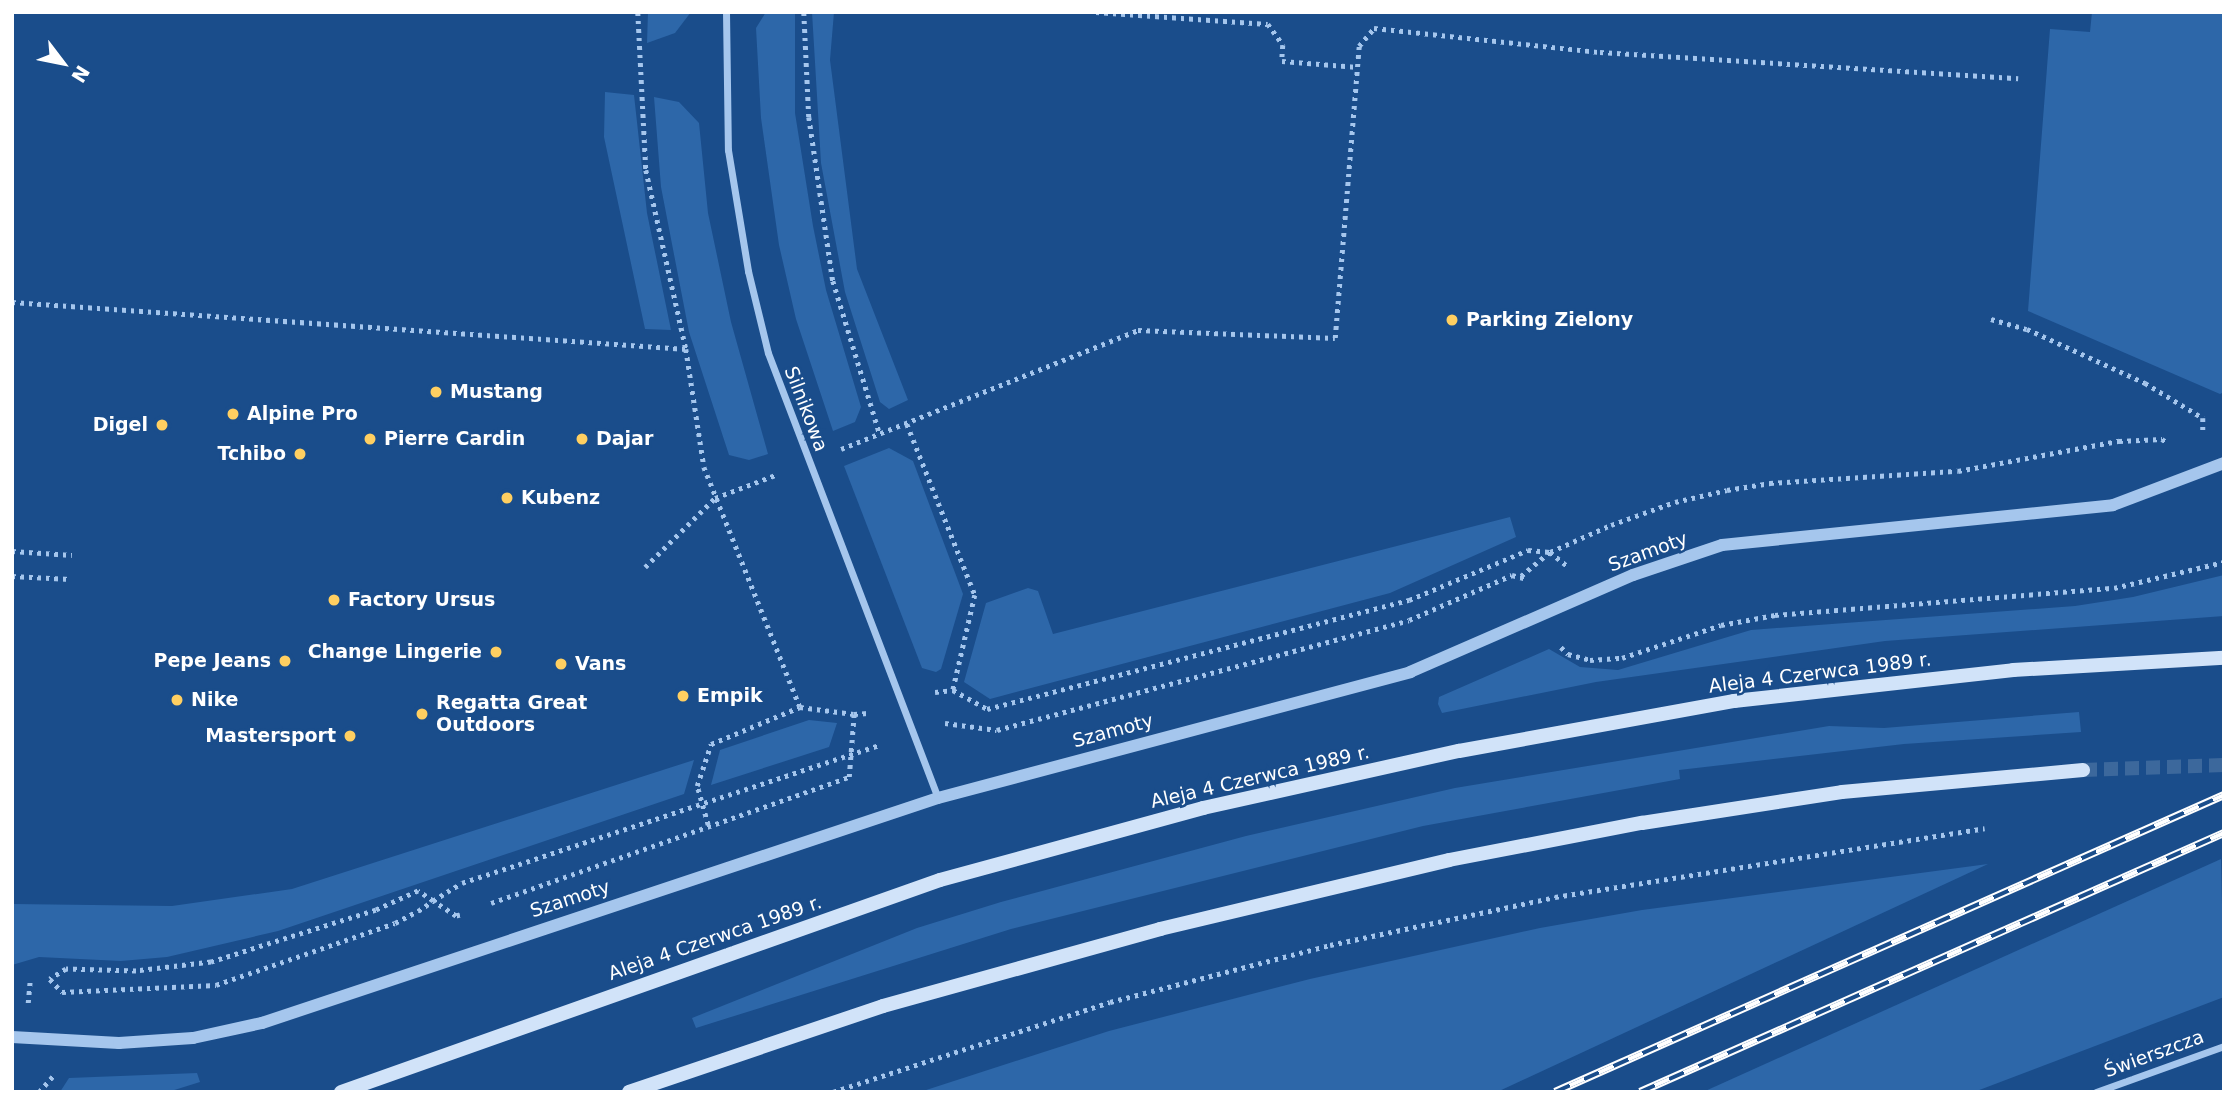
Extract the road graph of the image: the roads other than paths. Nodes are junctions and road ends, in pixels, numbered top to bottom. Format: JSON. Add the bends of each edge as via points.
{"nodes":[{"id":1,"x":726,"y":12,"type":"edge"},
{"id":2,"x":2224,"y":464,"type":"edge"},
{"id":3,"x":2224,"y":658,"type":"edge"},
{"id":4,"x":2083,"y":770,"type":"tunnel mouth"},
{"id":5,"x":938,"y":798,"type":"junction"},
{"id":6,"x":12,"y":1037,"type":"edge"},
{"id":7,"x":2224,"y":1046,"type":"edge"},
{"id":8,"x":341,"y":1092,"type":"edge"},
{"id":9,"x":629,"y":1092,"type":"edge"},
{"id":10,"x":2096,"y":1092,"type":"edge"}],
"edges":[{"from":1,"to":5,"type":"street","name":"Silnikowa","via":[[728,150],[748,271],[768,353]]},
{"from":2,"to":5,"type":"street","name":"Szamoty","via":[[2113,505],[1722,545],[1633,575],[1410,671]]},
{"from":3,"to":8,"type":"main road","name":"Aleja 4 Czerwca 1989 r.","via":[[2013,670],[1734,702],[1459,751],[1217,805],[940,880]]},
{"from":4,"to":9,"type":"main road","via":[[1842,792],[1642,823],[1449,860],[1160,929],[883,1006]]},
{"from":5,"to":6,"type":"street","name":"Szamoty","via":[[262,1023],[193,1038],[120,1044]]},
{"from":7,"to":10,"type":"street","name":"Świerszcza"}]}
